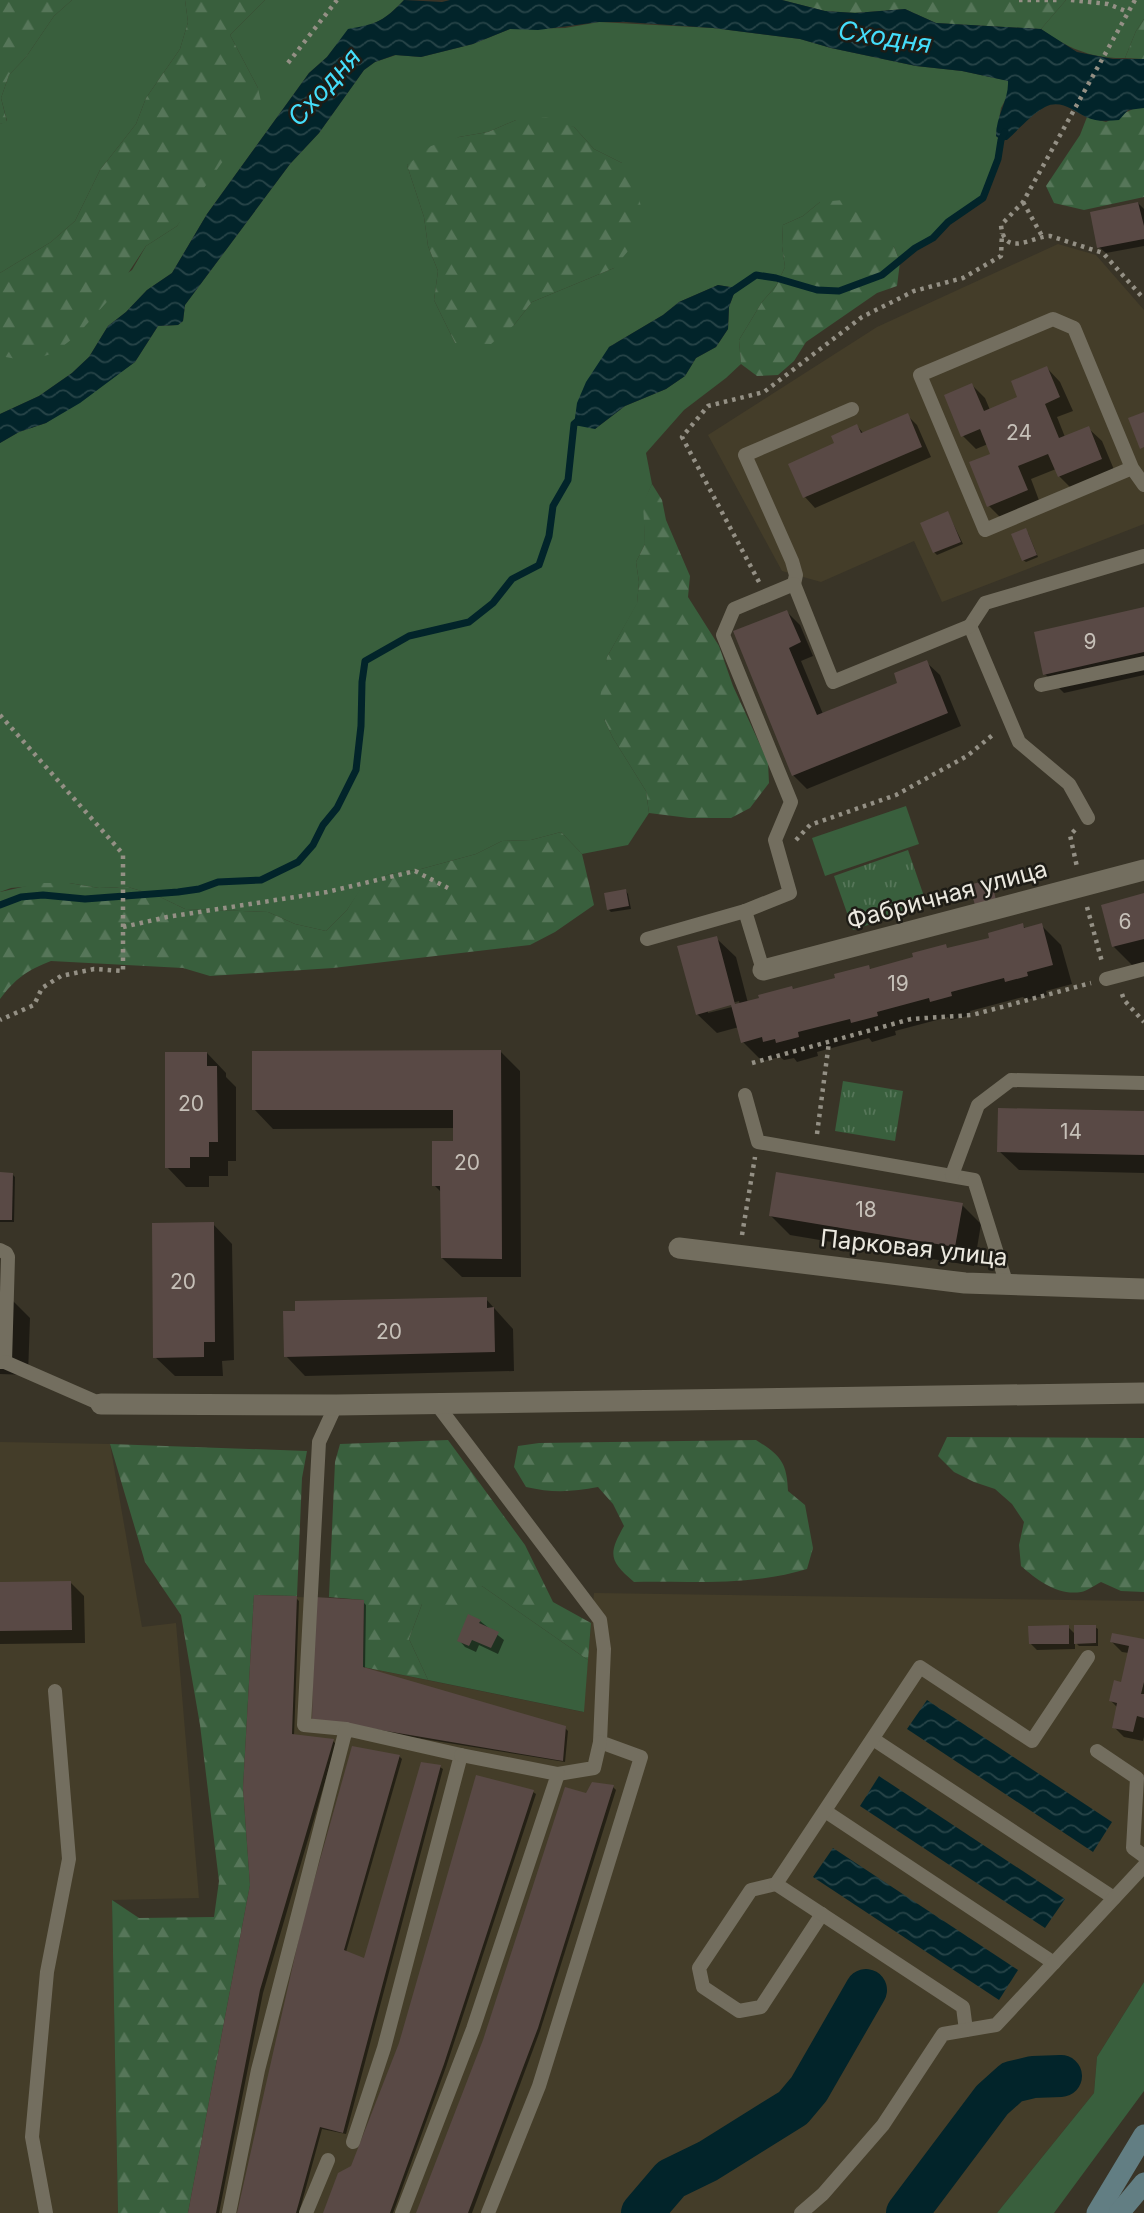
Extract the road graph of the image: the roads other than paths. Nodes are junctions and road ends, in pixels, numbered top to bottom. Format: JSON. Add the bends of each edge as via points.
{"nodes":[{"id":1,"x":852,"y":409,"type":"dead end"},
{"id":2,"x":1132,"y":468,"type":"junction"},
{"id":3,"x":1144,"y":485,"type":"edge"},
{"id":4,"x":1144,"y":556,"type":"edge"},
{"id":5,"x":794,"y":584,"type":"junction"},
{"id":6,"x":970,"y":626,"type":"junction"},
{"id":7,"x":1144,"y":663,"type":"edge"},
{"id":8,"x":1041,"y":685,"type":"dead end"},
{"id":9,"x":1088,"y":818,"type":"dead end"},
{"id":10,"x":1144,"y":870,"type":"edge"},
{"id":11,"x":746,"y":911,"type":"junction"},
{"id":12,"x":647,"y":939,"type":"dead end"},
{"id":13,"x":1144,"y":969,"type":"edge"},
{"id":14,"x":763,"y":970,"type":"joint"},
{"id":15,"x":1111,"y":978,"type":"road end"},
{"id":16,"x":1144,"y":1083,"type":"edge"},
{"id":17,"x":746,"y":1094,"type":"dead end"},
{"id":18,"x":952,"y":1175,"type":"junction"},
{"id":19,"x":679,"y":1248,"type":"dead end"},
{"id":20,"x":0,"y":1250,"type":"edge"},
{"id":21,"x":1007,"y":1285,"type":"junction"},
{"id":22,"x":1144,"y":1289,"type":"edge"},
{"id":23,"x":2,"y":1362,"type":"edge"},
{"id":24,"x":1144,"y":1393,"type":"edge"},
{"id":25,"x":435,"y":1402,"type":"junction"},
{"id":26,"x":101,"y":1404,"type":"joint"},
{"id":27,"x":336,"y":1405,"type":"junction"},
{"id":28,"x":1088,"y":1657,"type":"dead end"},
{"id":29,"x":55,"y":1691,"type":"dead end"},
{"id":30,"x":346,"y":1729,"type":"junction"},
{"id":31,"x":873,"y":1739,"type":"junction"},
{"id":32,"x":600,"y":1742,"type":"junction"},
{"id":33,"x":1097,"y":1751,"type":"dead end"},
{"id":34,"x":461,"y":1755,"type":"junction"},
{"id":35,"x":558,"y":1774,"type":"junction"},
{"id":36,"x":825,"y":1811,"type":"junction"},
{"id":37,"x":1144,"y":1856,"type":"edge"},
{"id":38,"x":1144,"y":1866,"type":"edge"},
{"id":39,"x":776,"y":1884,"type":"junction"},
{"id":40,"x":1114,"y":1898,"type":"junction"},
{"id":41,"x":822,"y":1914,"type":"junction"},
{"id":42,"x":1054,"y":1963,"type":"junction"},
{"id":43,"x":966,"y":2030,"type":"junction"},
{"id":44,"x":1144,"y":2135,"type":"edge"},
{"id":45,"x":353,"y":2142,"type":"dead end"},
{"id":46,"x":328,"y":2160,"type":"dead end"},
{"id":47,"x":1144,"y":2183,"type":"edge"},
{"id":48,"x":46,"y":2213,"type":"edge"},
{"id":49,"x":229,"y":2213,"type":"edge"},
{"id":50,"x":306,"y":2213,"type":"edge"},
{"id":51,"x":402,"y":2213,"type":"edge"},
{"id":52,"x":488,"y":2213,"type":"edge"},
{"id":53,"x":802,"y":2213,"type":"edge"},
{"id":54,"x":1097,"y":2213,"type":"edge"},
{"id":55,"x":1119,"y":2213,"type":"edge"}],
"edges":[{"from":1,"to":5,"type":"lane","via":[[745,455],[792,561]]},
{"from":2,"to":2,"type":"lane","via":[[1074,328],[1053,319],[920,375],[985,530]]},
{"from":2,"to":3,"type":"lane"},
{"from":4,"to":6,"type":"lane","via":[[985,603]]},
{"from":5,"to":6,"type":"lane","via":[[833,682]]},
{"from":5,"to":11,"type":"lane","via":[[734,609],[723,635],[791,802],[775,840],[790,893]]},
{"from":6,"to":9,"type":"lane","via":[[1019,742],[1069,784]]},
{"from":7,"to":8,"type":"lane"},
{"from":10,"to":14,"type":"street","name":"Фабричная улица"},
{"from":11,"to":12,"type":"lane"},
{"from":11,"to":14,"type":"lane"},
{"from":13,"to":15,"type":"lane"},
{"from":16,"to":18,"type":"lane","via":[[1011,1080],[978,1105]]},
{"from":17,"to":18,"type":"lane","via":[[758,1142]]},
{"from":18,"to":21,"type":"lane","via":[[974,1180]]},
{"from":19,"to":21,"type":"street","name":"Парковая улица"},
{"from":20,"to":23,"type":"lane","via":[[8,1257]]},
{"from":21,"to":22,"type":"street","name":"Парковая улица"},
{"from":23,"to":26,"type":"lane"},
{"from":24,"to":25,"type":"street"},
{"from":25,"to":27,"type":"street"},
{"from":25,"to":32,"type":"lane","via":[[600,1620],[604,1649]]},
{"from":26,"to":27,"type":"street"},
{"from":27,"to":30,"type":"lane","via":[[319,1442],[304,1725]]},
{"from":28,"to":31,"type":"lane","via":[[1032,1741],[920,1667]]},
{"from":29,"to":48,"type":"lane","via":[[69,1859],[47,1972],[32,2137]]},
{"from":30,"to":34,"type":"lane"},
{"from":30,"to":49,"type":"lane","via":[[258,2070]]},
{"from":31,"to":36,"type":"lane"},
{"from":31,"to":40,"type":"lane"},
{"from":32,"to":35,"type":"lane","via":[[594,1768]]},
{"from":32,"to":52,"type":"lane","via":[[641,1757],[539,2086]]},
{"from":33,"to":37,"type":"lane","via":[[1137,1778],[1133,1848]]},
{"from":34,"to":35,"type":"lane"},
{"from":34,"to":45,"type":"lane","via":[[384,2048]]},
{"from":35,"to":51,"type":"lane","via":[[473,2029]]},
{"from":36,"to":39,"type":"lane"},
{"from":36,"to":42,"type":"lane"},
{"from":38,"to":40,"type":"lane"},
{"from":39,"to":41,"type":"lane"},
{"from":39,"to":41,"type":"lane","via":[[751,1890],[699,1968],[703,1987],[739,2011],[761,2007]]},
{"from":40,"to":42,"type":"lane"},
{"from":41,"to":43,"type":"lane","via":[[962,2007]]},
{"from":42,"to":43,"type":"lane","via":[[996,2025]]},
{"from":43,"to":53,"type":"lane","via":[[943,2034],[883,2125]]},
{"from":44,"to":54,"type":"main road"},
{"from":46,"to":50,"type":"lane"},
{"from":47,"to":55,"type":"main road"}]}
